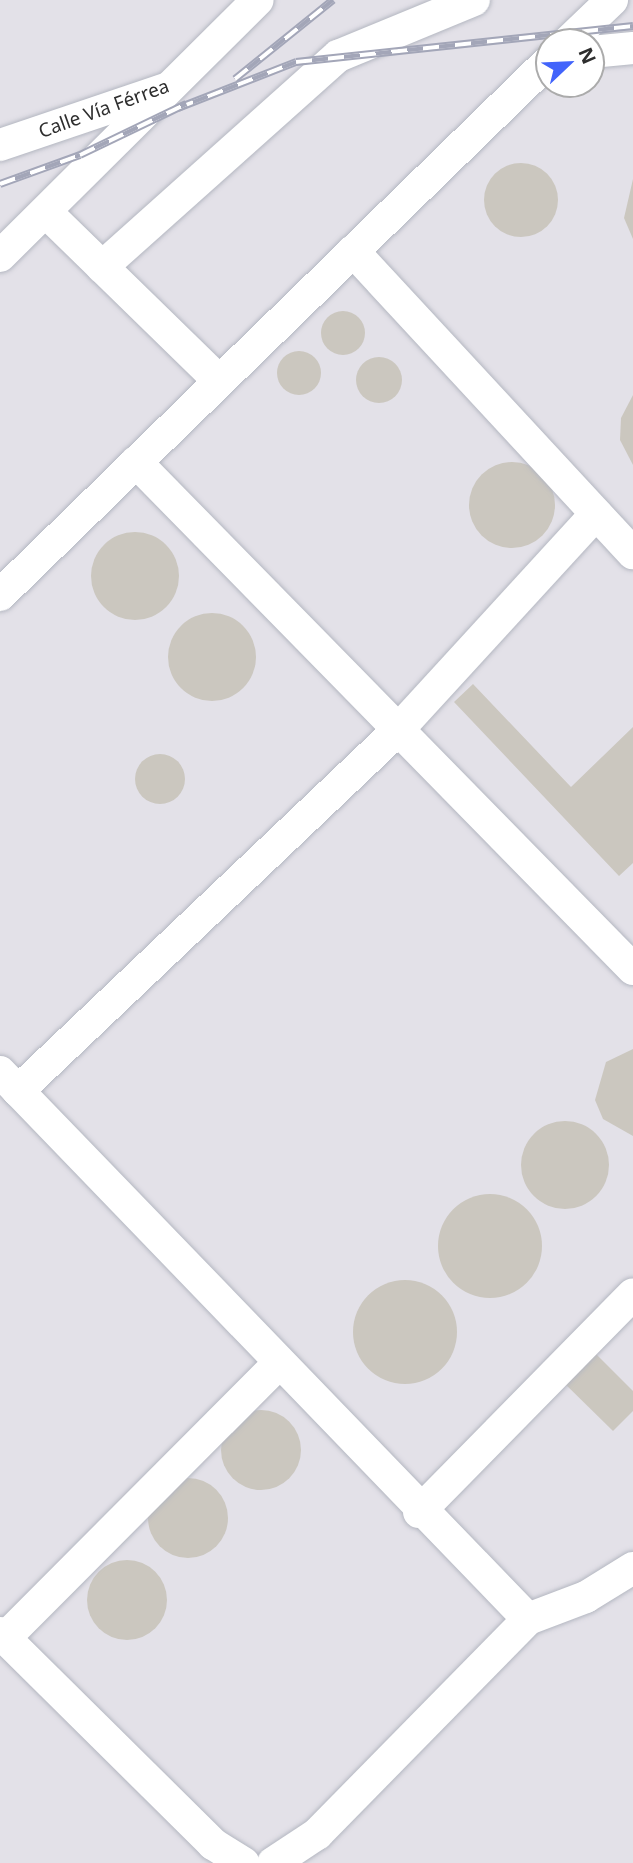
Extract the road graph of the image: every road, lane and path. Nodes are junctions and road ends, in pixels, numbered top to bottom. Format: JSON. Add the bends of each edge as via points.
{"nodes":[{"id":1,"x":258,"y":0,"type":"edge"},
{"id":2,"x":474,"y":0,"type":"edge"},
{"id":3,"x":612,"y":0,"type":"edge"},
{"id":4,"x":583,"y":28,"type":"edge"},
{"id":5,"x":633,"y":48,"type":"edge"},
{"id":6,"x":605,"y":50,"type":"edge"},
{"id":7,"x":535,"y":75,"type":"edge"},
{"id":8,"x":173,"y":87,"type":"junction"},
{"id":9,"x":0,"y":145,"type":"edge"},
{"id":10,"x":46,"y":212,"type":"junction"},
{"id":11,"x":352,"y":251,"type":"junction"},
{"id":12,"x":0,"y":256,"type":"edge"},
{"id":13,"x":102,"y":267,"type":"junction"},
{"id":14,"x":219,"y":381,"type":"junction"},
{"id":15,"x":136,"y":462,"type":"junction"},
{"id":16,"x":596,"y":514,"type":"junction"},
{"id":17,"x":633,"y":553,"type":"edge"},
{"id":18,"x":0,"y":595,"type":"edge"},
{"id":19,"x":398,"y":730,"type":"junction"},
{"id":20,"x":633,"y":970,"type":"edge"},
{"id":21,"x":9,"y":1081,"type":"edge"},
{"id":22,"x":633,"y":1294,"type":"edge"},
{"id":23,"x":278,"y":1364,"type":"junction"},
{"id":24,"x":419,"y":1512,"type":"junction"},
{"id":25,"x":633,"y":1568,"type":"edge"},
{"id":26,"x":528,"y":1619,"type":"junction"},
{"id":27,"x":2,"y":1636,"type":"edge"},
{"id":28,"x":244,"y":1863,"type":"edge"},
{"id":29,"x":274,"y":1863,"type":"edge"}],
"edges":[{"from":1,"to":8,"type":"street","name":"Calle Vía Férrea"},
{"from":2,"to":13,"type":"street","via":[[338,55]]},
{"from":3,"to":4,"type":"street"},
{"from":5,"to":6,"type":"street"},
{"from":7,"to":11,"type":"street"},
{"from":8,"to":9,"type":"street","name":"Calle Vía Férrea"},
{"from":8,"to":10,"type":"street"},
{"from":10,"to":12,"type":"street"},
{"from":10,"to":13,"type":"street"},
{"from":11,"to":14,"type":"street"},
{"from":11,"to":16,"type":"street"},
{"from":13,"to":14,"type":"street"},
{"from":14,"to":15,"type":"street"},
{"from":15,"to":18,"type":"street"},
{"from":15,"to":19,"type":"street"},
{"from":16,"to":17,"type":"street"},
{"from":16,"to":19,"type":"street"},
{"from":19,"to":20,"type":"street"},
{"from":19,"to":21,"type":"street"},
{"from":21,"to":23,"type":"street"},
{"from":22,"to":24,"type":"street"},
{"from":23,"to":24,"type":"street"},
{"from":23,"to":27,"type":"street"},
{"from":24,"to":26,"type":"street"},
{"from":25,"to":26,"type":"street","via":[[586,1597]]},
{"from":26,"to":29,"type":"street","via":[[317,1833]]},
{"from":27,"to":28,"type":"street","via":[[213,1844]]}]}
